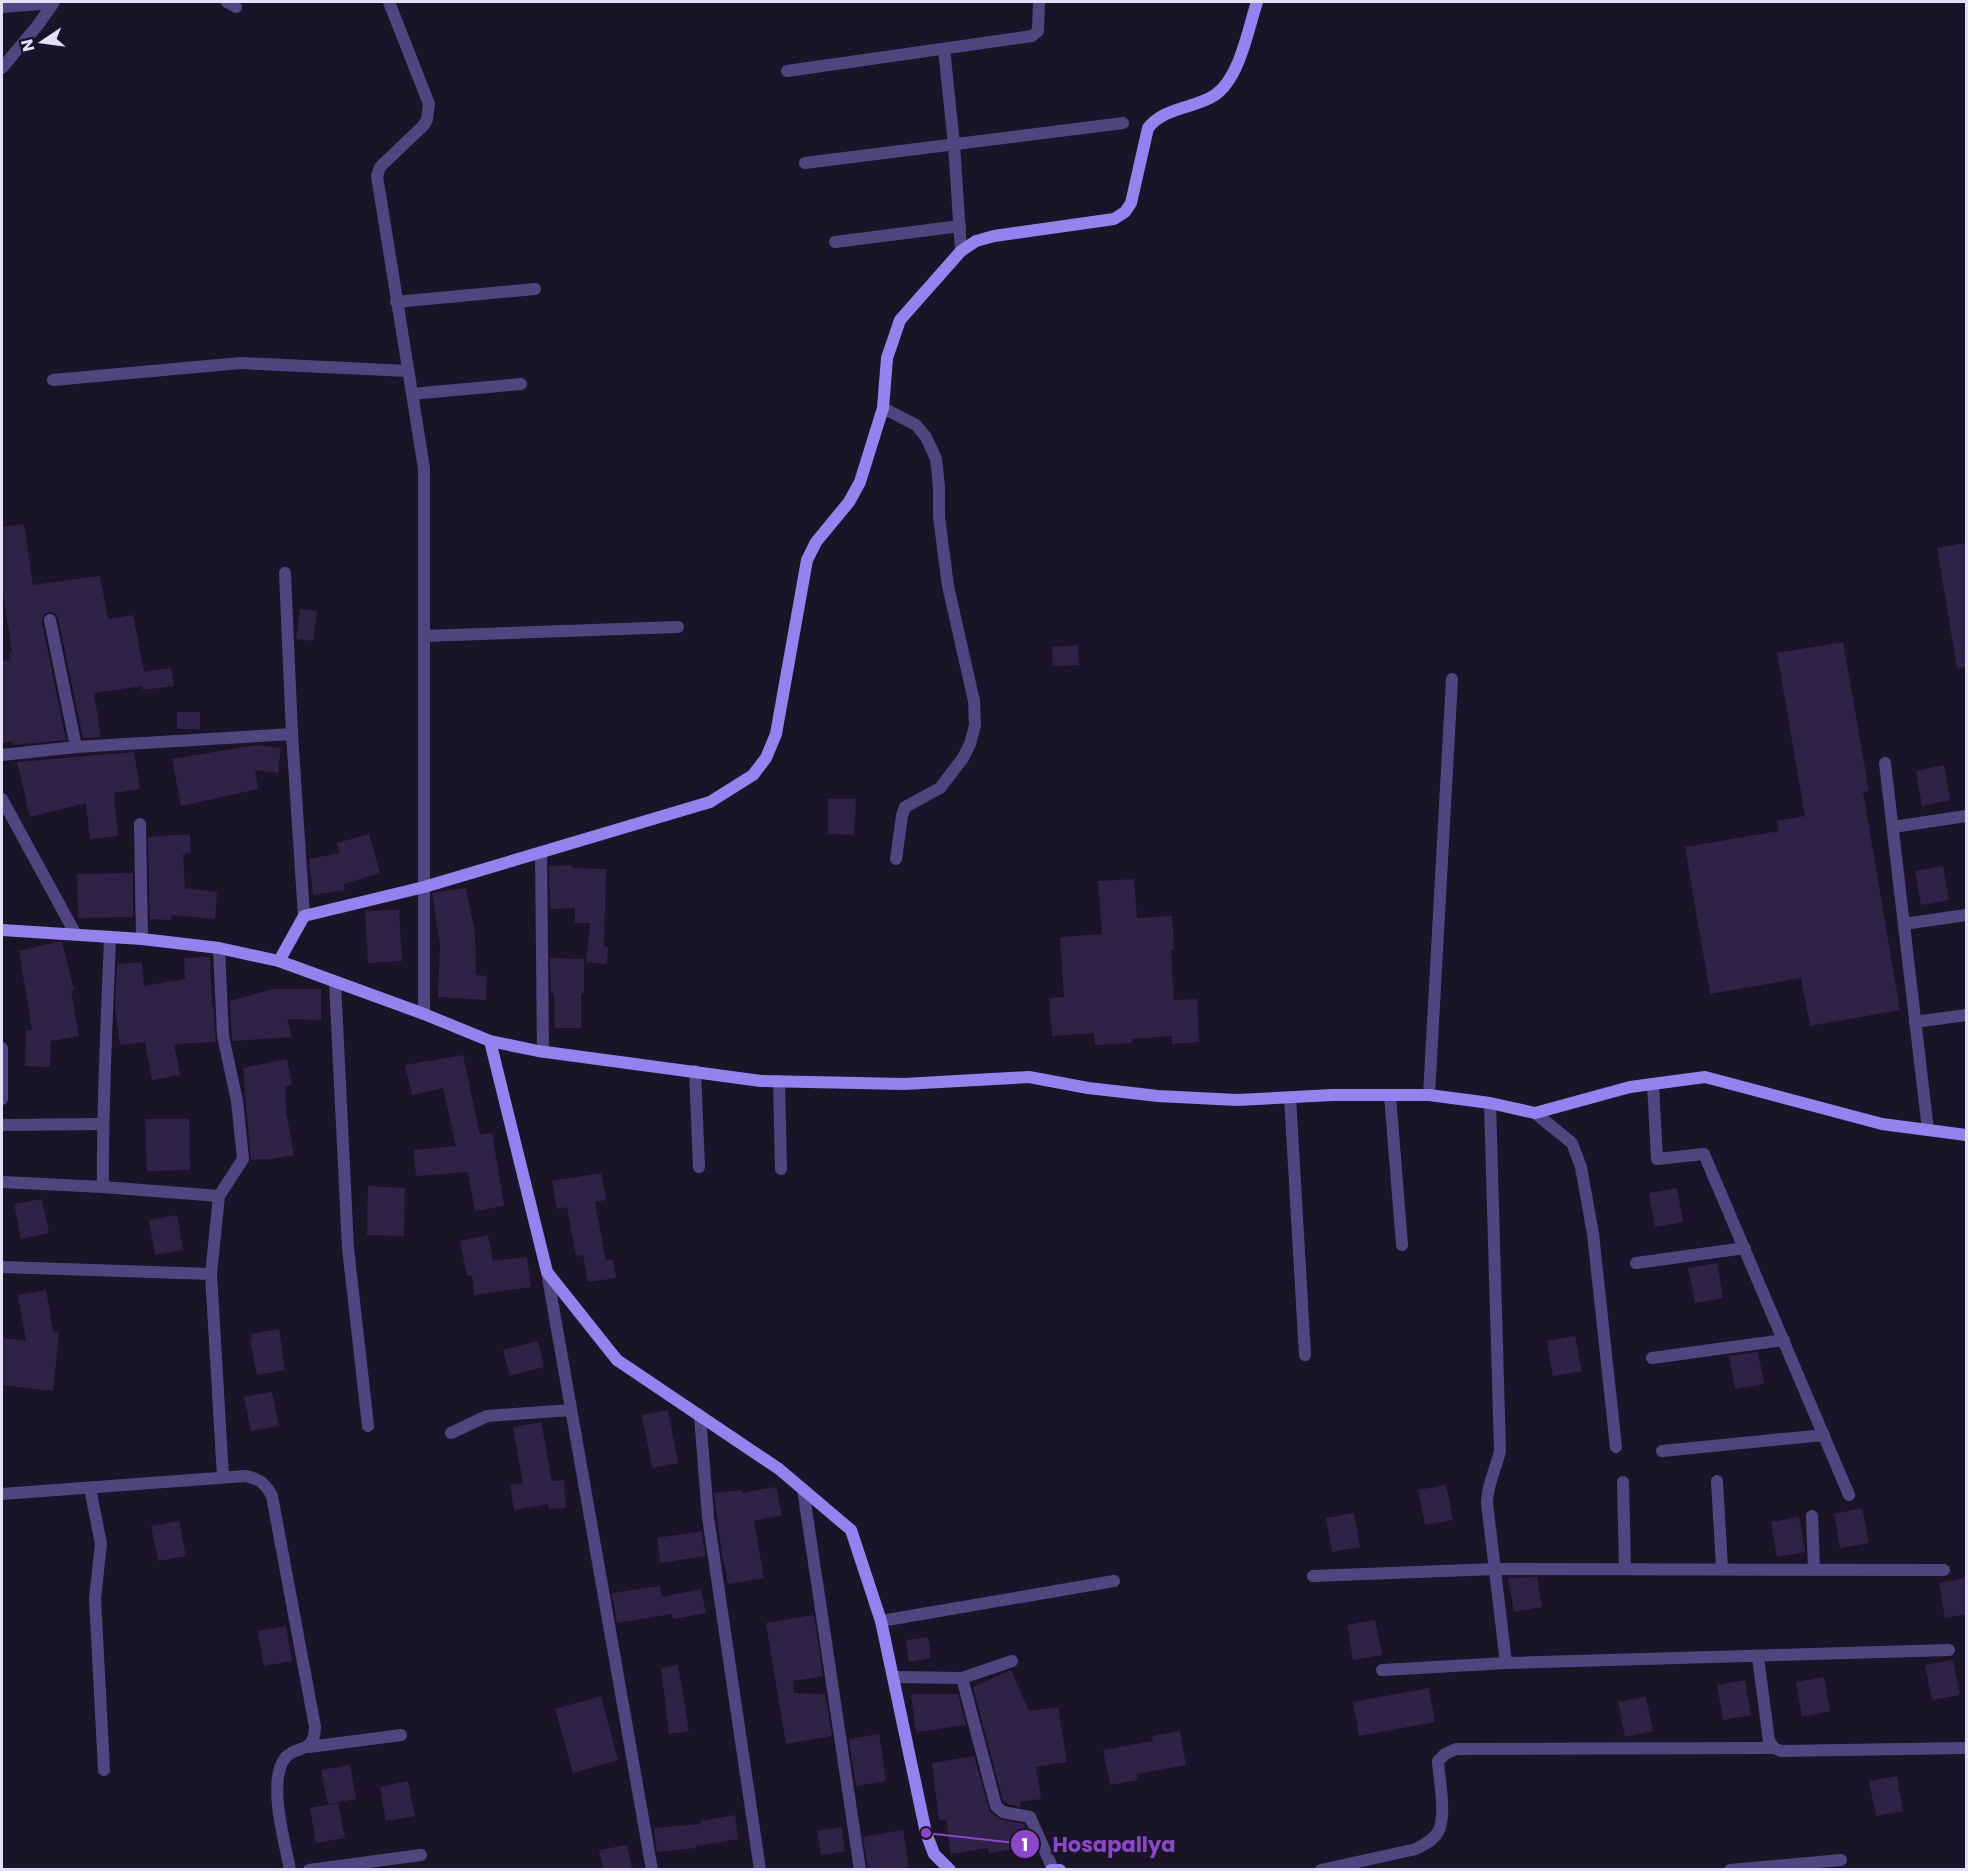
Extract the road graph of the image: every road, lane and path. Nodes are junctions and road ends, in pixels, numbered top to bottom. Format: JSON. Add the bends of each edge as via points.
{"nodes":[{"id":1,"x":53,"y":2,"type":"edge"},
{"id":2,"x":389,"y":2,"type":"edge"},
{"id":3,"x":1039,"y":2,"type":"edge"},
{"id":4,"x":1257,"y":2,"type":"edge"},
{"id":5,"x":2,"y":7,"type":"edge"},
{"id":6,"x":944,"y":49,"type":"junction"},
{"id":7,"x":2,"y":68,"type":"edge"},
{"id":8,"x":788,"y":71,"type":"dead end"},
{"id":9,"x":1123,"y":123,"type":"dead end"},
{"id":10,"x":954,"y":144,"type":"junction"},
{"id":11,"x":805,"y":163,"type":"dead end"},
{"id":12,"x":960,"y":226,"type":"junction"},
{"id":13,"x":835,"y":242,"type":"dead end"},
{"id":14,"x":961,"y":251,"type":"junction"},
{"id":15,"x":535,"y":289,"type":"dead end"},
{"id":16,"x":396,"y":302,"type":"junction"},
{"id":17,"x":408,"y":371,"type":"junction"},
{"id":18,"x":53,"y":380,"type":"dead end"},
{"id":19,"x":521,"y":384,"type":"dead end"},
{"id":20,"x":412,"y":394,"type":"junction"},
{"id":21,"x":883,"y":408,"type":"junction"},
{"id":22,"x":285,"y":573,"type":"dead end"},
{"id":23,"x":50,"y":620,"type":"dead end"},
{"id":24,"x":678,"y":627,"type":"dead end"},
{"id":25,"x":424,"y":636,"type":"junction"},
{"id":26,"x":1452,"y":679,"type":"dead end"},
{"id":27,"x":292,"y":734,"type":"junction"},
{"id":28,"x":76,"y":747,"type":"junction"},
{"id":29,"x":2,"y":755,"type":"edge"},
{"id":30,"x":1885,"y":763,"type":"dead end"},
{"id":31,"x":2,"y":799,"type":"edge"},
{"id":32,"x":1966,"y":816,"type":"edge"},
{"id":33,"x":140,"y":824,"type":"dead end"},
{"id":34,"x":1893,"y":827,"type":"junction"},
{"id":35,"x":541,"y":852,"type":"junction"},
{"id":36,"x":896,"y":859,"type":"dead end"},
{"id":37,"x":424,"y":887,"type":"junction"},
{"id":38,"x":1966,"y":915,"type":"edge"},
{"id":39,"x":304,"y":916,"type":"junction"},
{"id":40,"x":1904,"y":924,"type":"junction"},
{"id":41,"x":2,"y":930,"type":"edge"},
{"id":42,"x":75,"y":933,"type":"junction"},
{"id":43,"x":110,"y":937,"type":"junction"},
{"id":44,"x":142,"y":939,"type":"junction"},
{"id":45,"x":219,"y":948,"type":"junction"},
{"id":46,"x":279,"y":961,"type":"junction"},
{"id":47,"x":335,"y":982,"type":"junction"},
{"id":48,"x":424,"y":1014,"type":"junction"},
{"id":49,"x":1966,"y":1015,"type":"edge"},
{"id":50,"x":1916,"y":1022,"type":"junction"},
{"id":51,"x":490,"y":1041,"type":"junction"},
{"id":52,"x":2,"y":1048,"type":"edge"},
{"id":53,"x":543,"y":1052,"type":"junction"},
{"id":54,"x":695,"y":1071,"type":"junction"},
{"id":55,"x":780,"y":1082,"type":"junction"},
{"id":56,"x":1653,"y":1084,"type":"junction"},
{"id":57,"x":1390,"y":1095,"type":"junction"},
{"id":58,"x":1429,"y":1095,"type":"junction"},
{"id":59,"x":1290,"y":1097,"type":"junction"},
{"id":60,"x":2,"y":1099,"type":"edge"},
{"id":61,"x":1490,"y":1103,"type":"junction"},
{"id":62,"x":1535,"y":1113,"type":"junction"},
{"id":63,"x":102,"y":1124,"type":"junction"},
{"id":64,"x":2,"y":1125,"type":"edge"},
{"id":65,"x":1928,"y":1130,"type":"junction"},
{"id":66,"x":1966,"y":1135,"type":"edge"},
{"id":67,"x":699,"y":1167,"type":"dead end"},
{"id":68,"x":781,"y":1169,"type":"dead end"},
{"id":69,"x":2,"y":1182,"type":"edge"},
{"id":70,"x":103,"y":1187,"type":"junction"},
{"id":71,"x":219,"y":1197,"type":"junction"},
{"id":72,"x":1402,"y":1245,"type":"dead end"},
{"id":73,"x":1744,"y":1248,"type":"junction"},
{"id":74,"x":1636,"y":1263,"type":"dead end"},
{"id":75,"x":2,"y":1267,"type":"edge"},
{"id":76,"x":547,"y":1272,"type":"junction"},
{"id":77,"x":211,"y":1274,"type":"junction"},
{"id":78,"x":1784,"y":1341,"type":"junction"},
{"id":79,"x":1305,"y":1355,"type":"dead end"},
{"id":80,"x":1652,"y":1358,"type":"dead end"},
{"id":81,"x":571,"y":1410,"type":"junction"},
{"id":82,"x":700,"y":1416,"type":"junction"},
{"id":83,"x":368,"y":1426,"type":"dead end"},
{"id":84,"x":451,"y":1433,"type":"dead end"},
{"id":85,"x":1824,"y":1435,"type":"junction"},
{"id":86,"x":1616,"y":1447,"type":"dead end"},
{"id":87,"x":1662,"y":1451,"type":"dead end"},
{"id":88,"x":223,"y":1477,"type":"junction"},
{"id":89,"x":1717,"y":1481,"type":"dead end"},
{"id":90,"x":1623,"y":1482,"type":"dead end"},
{"id":91,"x":90,"y":1488,"type":"junction"},
{"id":92,"x":803,"y":1490,"type":"junction"},
{"id":93,"x":2,"y":1494,"type":"edge"},
{"id":94,"x":1849,"y":1495,"type":"dead end"},
{"id":95,"x":1812,"y":1516,"type":"dead end"},
{"id":96,"x":1625,"y":1568,"type":"junction"},
{"id":97,"x":1495,"y":1569,"type":"junction"},
{"id":98,"x":1722,"y":1569,"type":"junction"},
{"id":99,"x":1814,"y":1569,"type":"junction"},
{"id":100,"x":1944,"y":1570,"type":"dead end"},
{"id":101,"x":1313,"y":1576,"type":"dead end"},
{"id":102,"x":1114,"y":1581,"type":"dead end"},
{"id":103,"x":881,"y":1621,"type":"junction"},
{"id":104,"x":1949,"y":1650,"type":"dead end"},
{"id":105,"x":1758,"y":1657,"type":"junction"},
{"id":106,"x":1012,"y":1661,"type":"dead end"},
{"id":107,"x":1506,"y":1664,"type":"junction"},
{"id":108,"x":1382,"y":1670,"type":"dead end"},
{"id":109,"x":893,"y":1677,"type":"junction"},
{"id":110,"x":962,"y":1678,"type":"junction"},
{"id":111,"x":401,"y":1735,"type":"dead end"},
{"id":112,"x":309,"y":1747,"type":"junction"},
{"id":113,"x":1774,"y":1748,"type":"junction"},
{"id":114,"x":1966,"y":1748,"type":"edge"},
{"id":115,"x":104,"y":1770,"type":"dead end"},
{"id":116,"x":421,"y":1855,"type":"dead end"},
{"id":117,"x":1840,"y":1860,"type":"dead end"},
{"id":118,"x":290,"y":1869,"type":"edge"},
{"id":119,"x":309,"y":1869,"type":"edge"},
{"id":120,"x":652,"y":1869,"type":"edge"},
{"id":121,"x":760,"y":1869,"type":"edge"},
{"id":122,"x":860,"y":1869,"type":"edge"},
{"id":123,"x":950,"y":1869,"type":"edge"},
{"id":124,"x":1052,"y":1869,"type":"edge"},
{"id":125,"x":1059,"y":1869,"type":"edge"},
{"id":126,"x":1321,"y":1869,"type":"edge"},
{"id":127,"x":1730,"y":1869,"type":"edge"}],
"edges":[{"from":1,"to":5,"type":"street"},
{"from":1,"to":7,"type":"street"},
{"from":2,"to":16,"type":"street","via":[[429,104],[424,125],[380,167],[377,176]]},
{"from":3,"to":6,"type":"street","via":[[1038,31],[1032,36]]},
{"from":4,"to":14,"type":"street","via":[[1227,84],[1215,95],[1161,116],[1148,128],[1131,203],[1120,216],[994,237],[976,241]]},
{"from":6,"to":8,"type":"street"},
{"from":6,"to":10,"type":"street"},
{"from":9,"to":10,"type":"street"},
{"from":10,"to":11,"type":"street"},
{"from":10,"to":12,"type":"street"},
{"from":12,"to":13,"type":"street"},
{"from":12,"to":14,"type":"street"},
{"from":14,"to":21,"type":"street","via":[[900,320],[887,358]]},
{"from":15,"to":16,"type":"street"},
{"from":16,"to":17,"type":"street"},
{"from":17,"to":18,"type":"street","via":[[241,363]]},
{"from":17,"to":20,"type":"street"},
{"from":19,"to":20,"type":"street"},
{"from":20,"to":25,"type":"street","via":[[424,468]]},
{"from":21,"to":35,"type":"street","via":[[860,482],[807,560],[776,734],[753,776],[710,802]]},
{"from":21,"to":36,"type":"street","via":[[916,425],[936,459],[948,586],[974,701],[975,725],[970,744],[951,776],[940,788],[905,807]]},
{"from":22,"to":27,"type":"street"},
{"from":23,"to":28,"type":"street"},
{"from":24,"to":25,"type":"street"},
{"from":25,"to":37,"type":"street"},
{"from":26,"to":58,"type":"street"},
{"from":27,"to":28,"type":"street"},
{"from":27,"to":39,"type":"street"},
{"from":28,"to":29,"type":"street"},
{"from":30,"to":34,"type":"street"},
{"from":31,"to":42,"type":"street"},
{"from":32,"to":34,"type":"street"},
{"from":33,"to":44,"type":"street"},
{"from":34,"to":40,"type":"street"},
{"from":35,"to":37,"type":"street"},
{"from":35,"to":53,"type":"street"},
{"from":37,"to":39,"type":"street"},
{"from":37,"to":48,"type":"street"},
{"from":38,"to":40,"type":"street"},
{"from":39,"to":46,"type":"street"},
{"from":40,"to":50,"type":"street"},
{"from":41,"to":42,"type":"street"},
{"from":42,"to":43,"type":"street"},
{"from":43,"to":44,"type":"street"},
{"from":43,"to":63,"type":"street"},
{"from":44,"to":45,"type":"street"},
{"from":45,"to":46,"type":"street"},
{"from":45,"to":71,"type":"street","via":[[223,1036],[237,1101],[243,1159]]},
{"from":46,"to":47,"type":"street"},
{"from":47,"to":48,"type":"street"},
{"from":47,"to":83,"type":"street","via":[[348,1248]]},
{"from":48,"to":51,"type":"street"},
{"from":49,"to":50,"type":"street"},
{"from":50,"to":65,"type":"street"},
{"from":51,"to":53,"type":"street"},
{"from":51,"to":76,"type":"street"},
{"from":52,"to":60,"type":"street"},
{"from":53,"to":54,"type":"street"},
{"from":54,"to":55,"type":"street"},
{"from":54,"to":67,"type":"street"},
{"from":55,"to":59,"type":"street","via":[[904,1084],[1029,1077],[1158,1096],[1237,1100]]},
{"from":55,"to":68,"type":"street"},
{"from":56,"to":62,"type":"street"},
{"from":56,"to":65,"type":"street","via":[[1705,1077],[1882,1124]]},
{"from":56,"to":73,"type":"street","via":[[1658,1159],[1704,1154]]},
{"from":57,"to":58,"type":"street"},
{"from":57,"to":59,"type":"street"},
{"from":57,"to":72,"type":"street"},
{"from":58,"to":61,"type":"street"},
{"from":59,"to":79,"type":"street"},
{"from":61,"to":62,"type":"street"},
{"from":61,"to":97,"type":"street","via":[[1500,1451],[1487,1503]]},
{"from":62,"to":86,"type":"street","via":[[1572,1143],[1581,1167],[1593,1234]]},
{"from":63,"to":64,"type":"street"},
{"from":63,"to":70,"type":"street"},
{"from":65,"to":66,"type":"street"},
{"from":69,"to":70,"type":"street"},
{"from":70,"to":71,"type":"street"},
{"from":71,"to":77,"type":"street"},
{"from":73,"to":74,"type":"street"},
{"from":73,"to":78,"type":"street"},
{"from":75,"to":77,"type":"street"},
{"from":76,"to":81,"type":"street"},
{"from":76,"to":82,"type":"street","via":[[617,1360]]},
{"from":77,"to":88,"type":"street"},
{"from":78,"to":80,"type":"street"},
{"from":78,"to":85,"type":"street"},
{"from":81,"to":84,"type":"street","via":[[487,1416]]},
{"from":81,"to":120,"type":"street"},
{"from":82,"to":92,"type":"street","via":[[779,1469]]},
{"from":82,"to":121,"type":"street","via":[[708,1510]]},
{"from":85,"to":87,"type":"street"},
{"from":85,"to":94,"type":"street"},
{"from":88,"to":91,"type":"street"},
{"from":88,"to":112,"type":"street","via":[[259,1479],[272,1496],[315,1727]]},
{"from":89,"to":98,"type":"street"},
{"from":90,"to":96,"type":"street"},
{"from":91,"to":93,"type":"street"},
{"from":91,"to":115,"type":"street","via":[[100,1544],[95,1598]]},
{"from":92,"to":103,"type":"street","via":[[851,1530]]},
{"from":92,"to":122,"type":"street"},
{"from":95,"to":99,"type":"street"},
{"from":96,"to":97,"type":"street"},
{"from":96,"to":98,"type":"street"},
{"from":97,"to":101,"type":"street"},
{"from":97,"to":107,"type":"street"},
{"from":98,"to":99,"type":"street"},
{"from":99,"to":100,"type":"street"},
{"from":102,"to":103,"type":"street"},
{"from":103,"to":109,"type":"street"},
{"from":104,"to":105,"type":"street"},
{"from":105,"to":107,"type":"street"},
{"from":105,"to":113,"type":"street","via":[[1769,1741]]},
{"from":106,"to":110,"type":"street"},
{"from":107,"to":108,"type":"street"},
{"from":109,"to":110,"type":"street"},
{"from":109,"to":123,"type":"street","via":[[926,1833],[934,1854]]},
{"from":110,"to":124,"type":"street","via":[[996,1806],[1003,1812],[1030,1817]]},
{"from":111,"to":112,"type":"street"},
{"from":112,"to":118,"type":"street","via":[[286,1756],[278,1780],[277,1798]]},
{"from":113,"to":114,"type":"street"},
{"from":113,"to":126,"type":"street","via":[[1456,1749],[1438,1761],[1442,1810],[1439,1830],[1430,1841],[1416,1849]]},
{"from":116,"to":119,"type":"street"},
{"from":117,"to":127,"type":"street"},
{"from":124,"to":125,"type":"street"}]}
